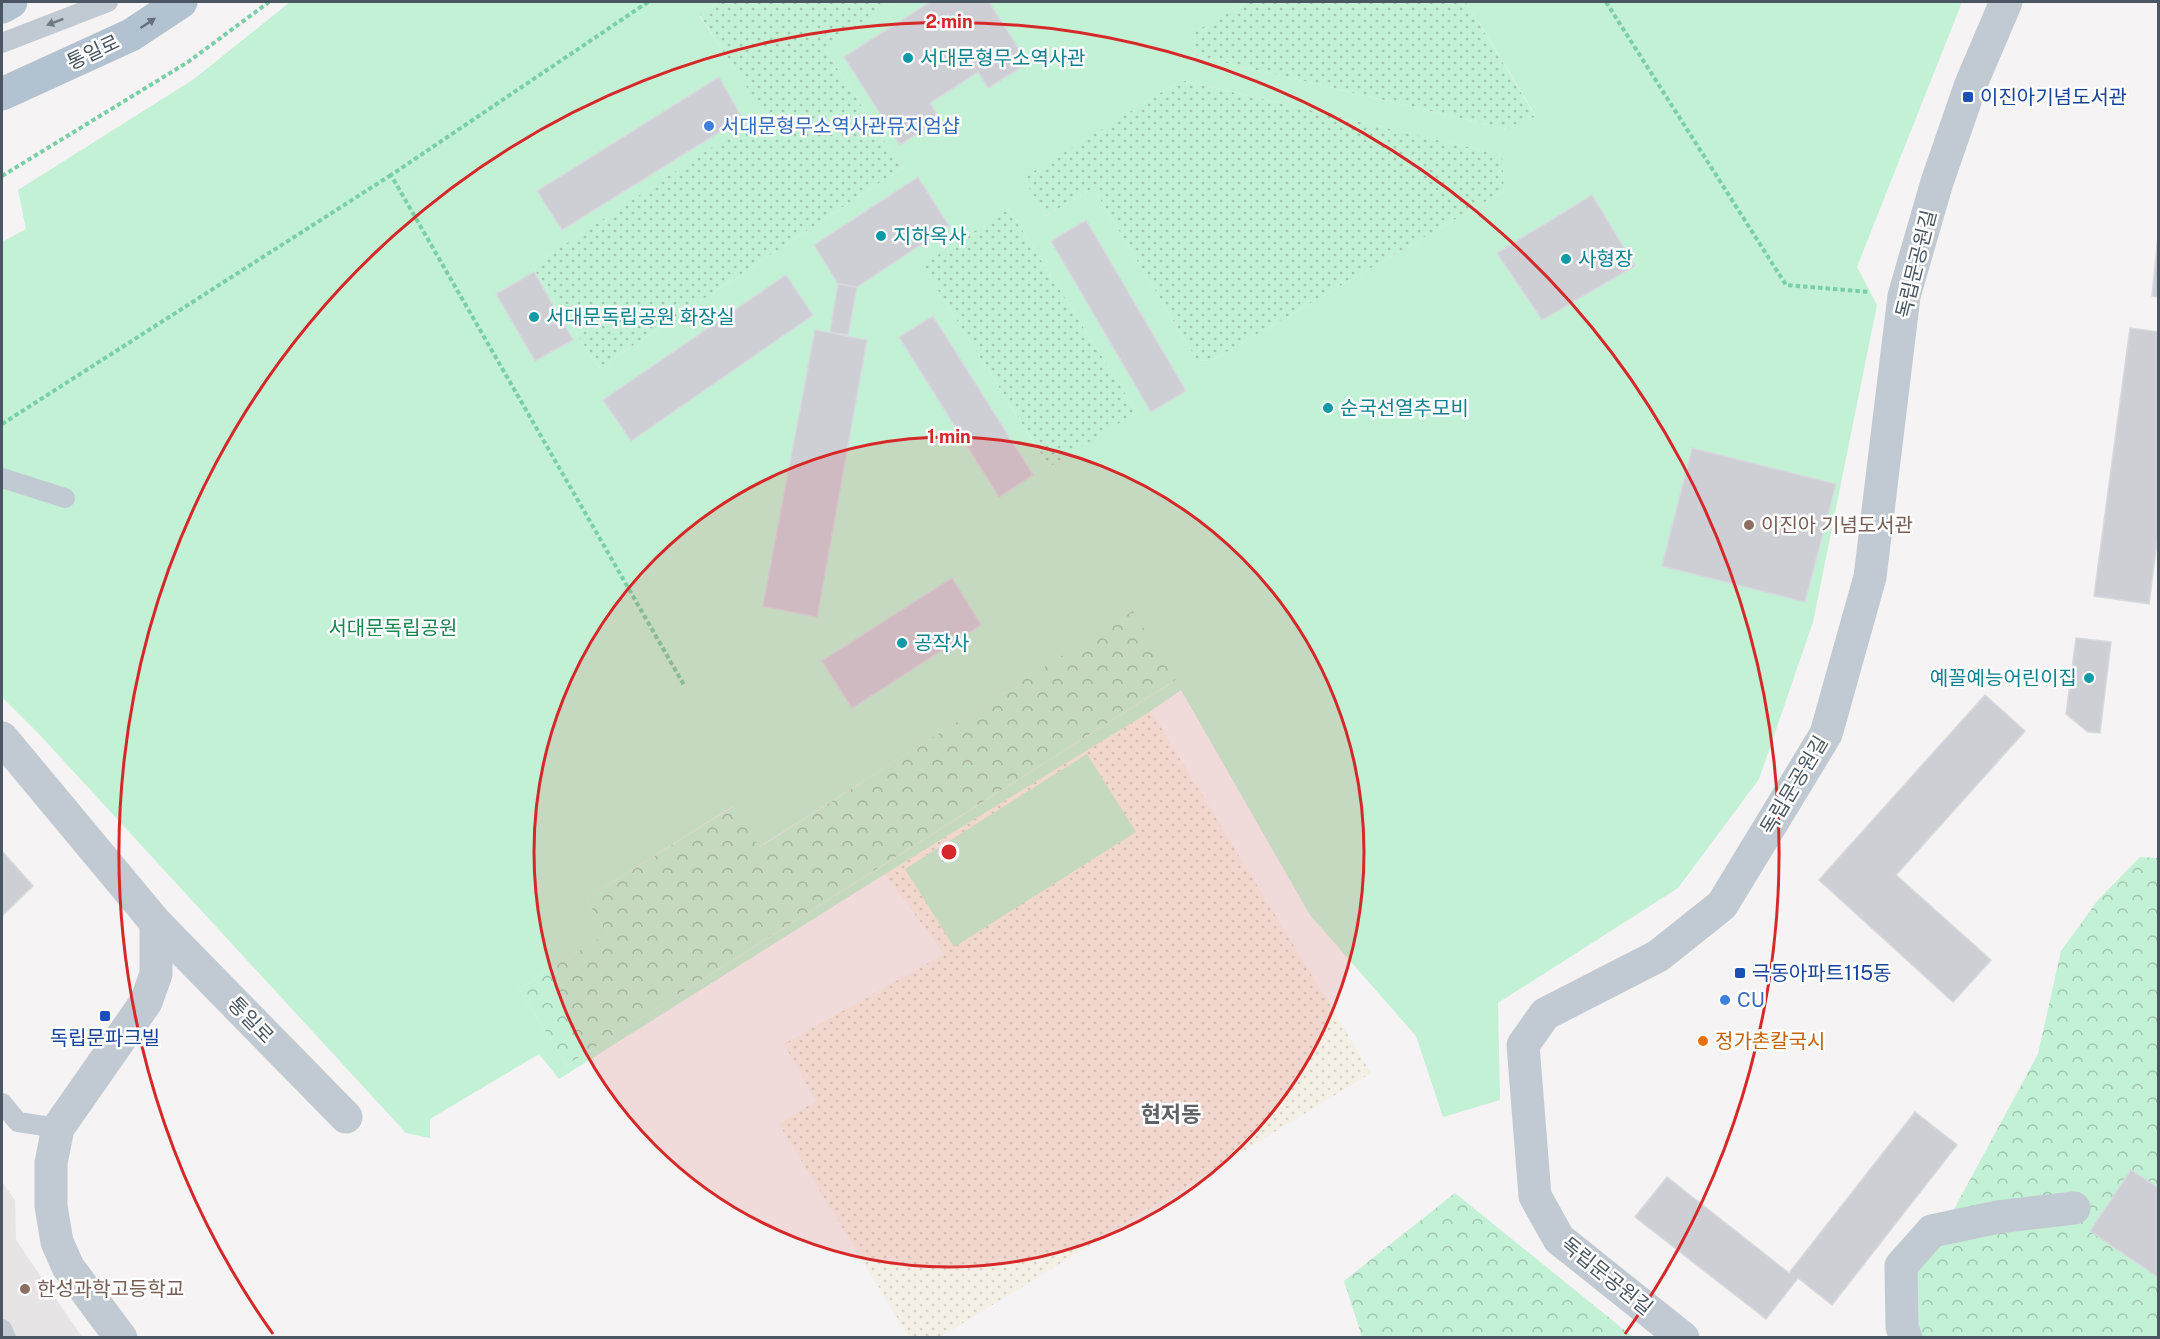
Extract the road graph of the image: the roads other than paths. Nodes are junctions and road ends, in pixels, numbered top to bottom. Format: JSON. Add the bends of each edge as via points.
{"nodes":[{"id":1,"x":11,"y":2,"type":"edge"},
{"id":2,"x":108,"y":2,"type":"edge"},
{"id":3,"x":181,"y":2,"type":"edge"},
{"id":4,"x":2006,"y":2,"type":"edge"},
{"id":5,"x":2,"y":7,"type":"edge"},
{"id":6,"x":2,"y":43,"type":"edge"},
{"id":7,"x":2,"y":94,"type":"edge"},
{"id":8,"x":2,"y":478,"type":"edge"},
{"id":9,"x":64,"y":498,"type":"dead end"},
{"id":10,"x":2,"y":738,"type":"edge"},
{"id":11,"x":156,"y":923,"type":"junction"},
{"id":12,"x":2,"y":1103,"type":"edge"},
{"id":13,"x":346,"y":1117,"type":"dead end"},
{"id":14,"x":58,"y":1128,"type":"junction"},
{"id":15,"x":2074,"y":1208,"type":"dead end"},
{"id":16,"x":2,"y":1329,"type":"edge"},
{"id":17,"x":6,"y":1338,"type":"edge"},
{"id":18,"x":121,"y":1338,"type":"edge"},
{"id":19,"x":1683,"y":1338,"type":"edge"},
{"id":20,"x":1906,"y":1338,"type":"edge"}],
"edges":[{"from":1,"to":5,"type":"main road"},
{"from":2,"to":6,"type":"lane","one_way":true},
{"from":7,"to":3,"type":"main road","name":"통일로","one_way":true,"via":[[131,35]]},
{"from":4,"to":19,"type":"street","name":"독립문공원길","via":[[1971,84],[1904,296],[1870,577],[1826,734],[1722,905],[1658,956],[1545,1014],[1523,1045],[1535,1196],[1558,1239]]},
{"from":8,"to":9,"type":"lane"},
{"from":10,"to":11,"type":"street","name":"통일로"},
{"from":11,"to":13,"type":"street","name":"통일로"},
{"from":11,"to":14,"type":"street","via":[[156,974],[147,1002]]},
{"from":12,"to":14,"type":"lane","via":[[18,1122]]},
{"from":14,"to":18,"type":"street","via":[[51,1163],[51,1206],[57,1242],[68,1267]]},
{"from":15,"to":20,"type":"street","via":[[1932,1230],[1901,1266],[1902,1327]]},
{"from":16,"to":17,"type":"lane"}]}
